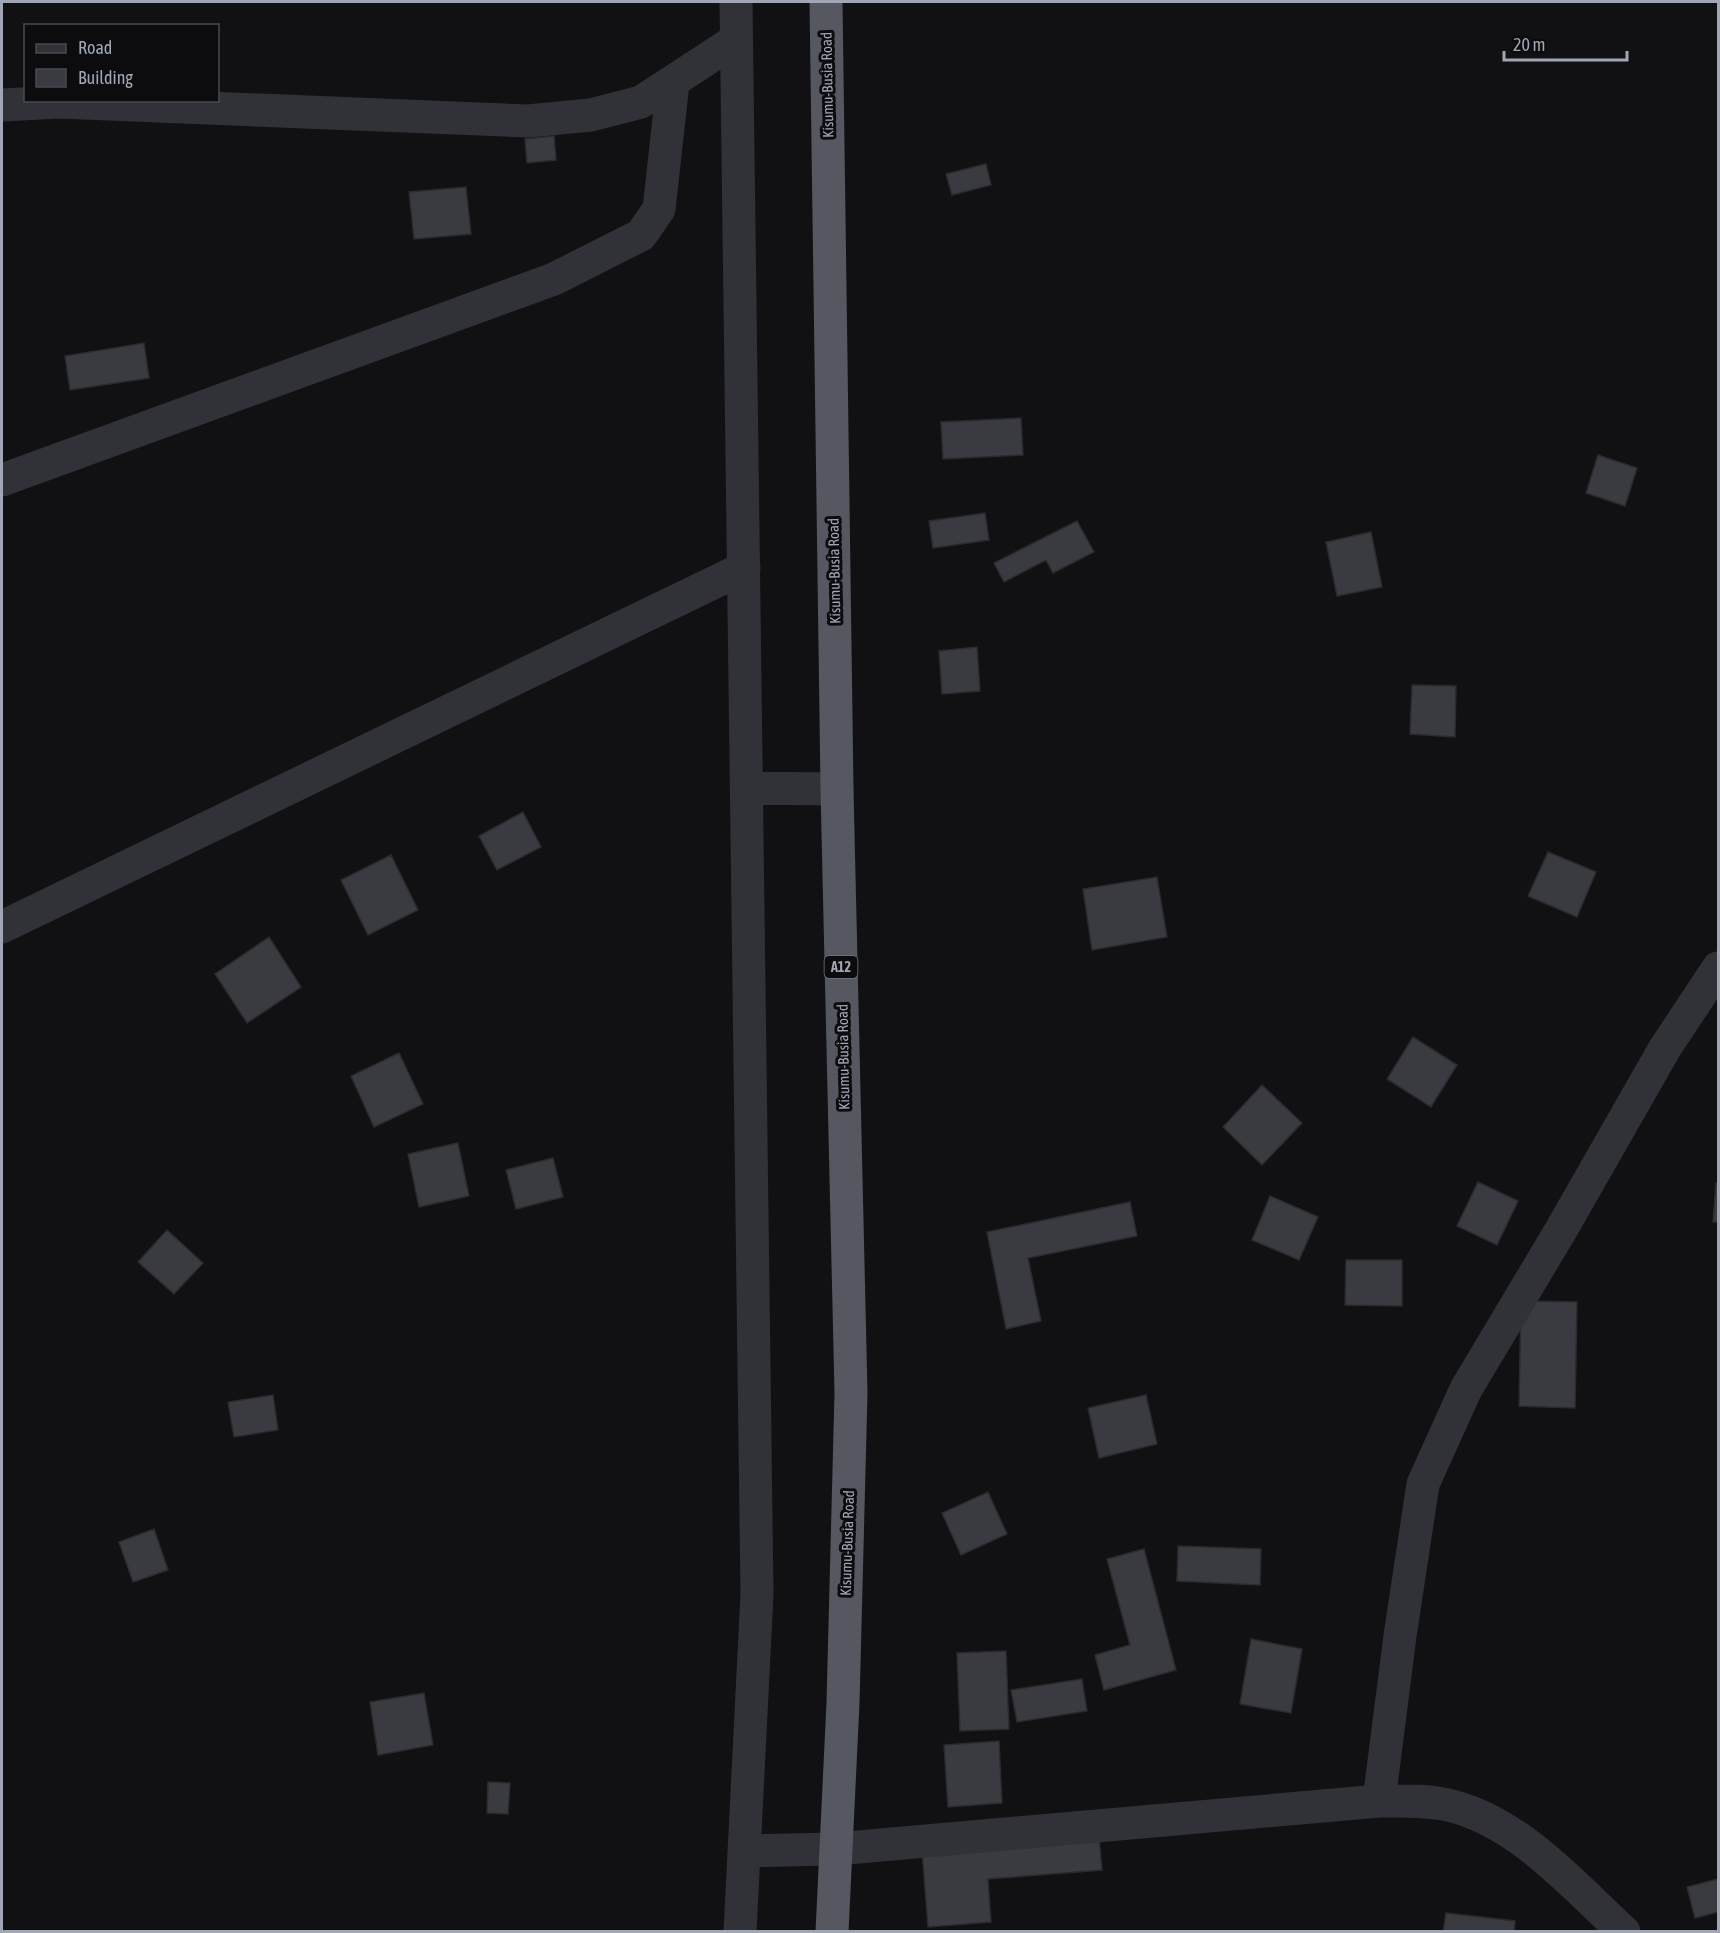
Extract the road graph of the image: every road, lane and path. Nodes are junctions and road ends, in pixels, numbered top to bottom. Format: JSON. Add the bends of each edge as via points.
{"nodes":[{"id":1,"x":736,"y":2,"type":"edge"},
{"id":2,"x":826,"y":2,"type":"edge"},
{"id":3,"x":736,"y":40,"type":"junction"},
{"id":4,"x":673,"y":82,"type":"junction"},
{"id":5,"x":2,"y":105,"type":"edge"},
{"id":6,"x":2,"y":480,"type":"edge"},
{"id":7,"x":744,"y":568,"type":"junction"},
{"id":8,"x":748,"y":788,"type":"junction"},
{"id":9,"x":837,"y":789,"type":"junction"},
{"id":10,"x":2,"y":927,"type":"edge"},
{"id":11,"x":1719,"y":968,"type":"edge"},
{"id":12,"x":1379,"y":1801,"type":"junction"},
{"id":13,"x":836,"y":1849,"type":"junction"},
{"id":14,"x":744,"y":1851,"type":"junction"},
{"id":15,"x":740,"y":1932,"type":"edge"},
{"id":16,"x":832,"y":1932,"type":"edge"},
{"id":17,"x":1624,"y":1932,"type":"edge"}],
"edges":[{"from":1,"to":3,"type":"street"},
{"from":2,"to":9,"type":"highway","name":"Kisumu-Busia Road","number":"A12"},
{"from":3,"to":4,"type":"street"},
{"from":3,"to":7,"type":"street"},
{"from":4,"to":5,"type":"street","via":[[641,102],[591,115],[528,121],[60,102]]},
{"from":4,"to":6,"type":"street","via":[[658,209],[641,235],[554,279]]},
{"from":7,"to":8,"type":"street"},
{"from":7,"to":10,"type":"street"},
{"from":8,"to":9,"type":"street"},
{"from":8,"to":14,"type":"street","via":[[757,1593]]},
{"from":9,"to":13,"type":"highway","name":"Kisumu-Busia Road","number":"A12","via":[[851,1393]]},
{"from":11,"to":12,"type":"street","via":[[1665,1048],[1466,1389],[1423,1484]]},
{"from":12,"to":13,"type":"street"},
{"from":12,"to":17,"type":"street","via":[[1448,1805],[1492,1821],[1538,1854]]},
{"from":13,"to":14,"type":"street"},
{"from":13,"to":16,"type":"highway","name":"Kisumu-Busia Road","number":"A12"},
{"from":14,"to":15,"type":"street"}]}
